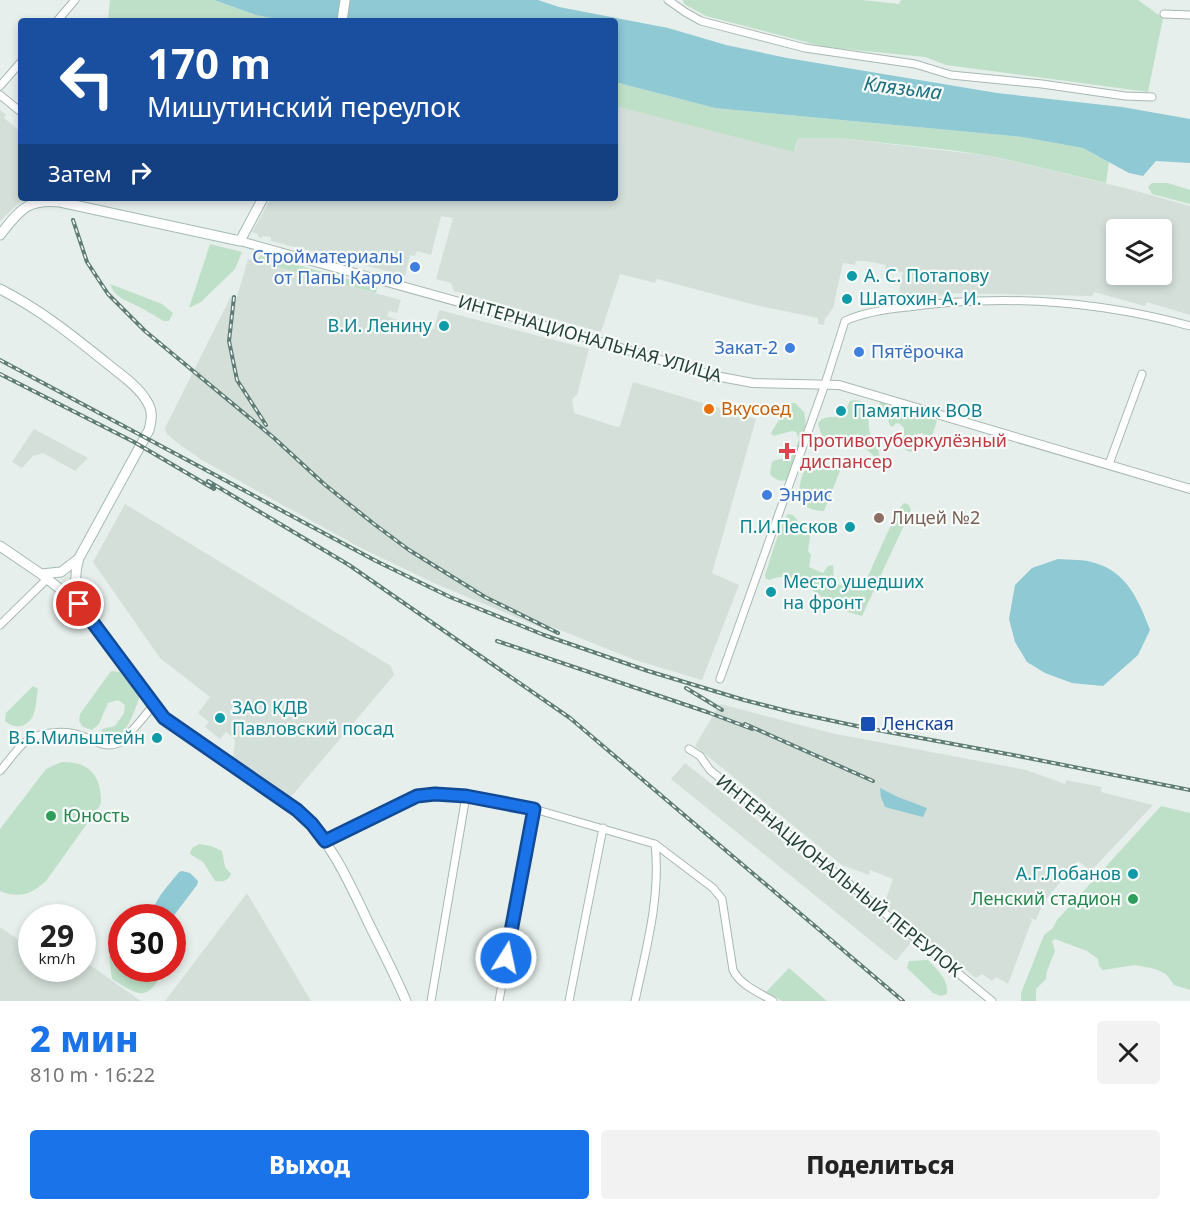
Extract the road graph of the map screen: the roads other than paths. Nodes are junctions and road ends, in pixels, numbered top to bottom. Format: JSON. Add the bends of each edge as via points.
{"nodes":[{"id":1,"x":75,"y":0,"type":"edge"},
{"id":2,"x":345,"y":0,"type":"edge"},
{"id":3,"x":668,"y":0,"type":"edge"},
{"id":4,"x":1164,"y":14,"type":"dead end"},
{"id":5,"x":1190,"y":15,"type":"edge"},
{"id":6,"x":60,"y":18,"type":"edge"},
{"id":7,"x":342,"y":18,"type":"edge"},
{"id":8,"x":18,"y":65,"type":"edge"},
{"id":9,"x":0,"y":86,"type":"edge"},
{"id":10,"x":0,"y":95,"type":"edge"},
{"id":11,"x":1152,"y":97,"type":"dead end"},
{"id":12,"x":18,"y":110,"type":"edge"},
{"id":13,"x":44,"y":201,"type":"edge"},
{"id":14,"x":64,"y":201,"type":"edge"},
{"id":15,"x":261,"y":201,"type":"edge"},
{"id":16,"x":0,"y":235,"type":"edge"},
{"id":17,"x":240,"y":241,"type":"junction"},
{"id":18,"x":0,"y":289,"type":"edge"},
{"id":19,"x":1190,"y":326,"type":"edge"},
{"id":20,"x":1142,"y":374,"type":"dead end"},
{"id":21,"x":825,"y":384,"type":"junction"},
{"id":22,"x":1109,"y":465,"type":"junction"},
{"id":23,"x":1190,"y":489,"type":"edge"},
{"id":24,"x":0,"y":546,"type":"edge"},
{"id":25,"x":79,"y":558,"type":"junction"},
{"id":26,"x":44,"y":576,"type":"junction"},
{"id":27,"x":79,"y":604,"type":"junction"},
{"id":28,"x":0,"y":625,"type":"edge"},
{"id":29,"x":720,"y":679,"type":"dead end"},
{"id":30,"x":153,"y":706,"type":"junction"},
{"id":31,"x":689,"y":749,"type":"dead end"},
{"id":32,"x":0,"y":771,"type":"edge"},
{"id":33,"x":466,"y":796,"type":"junction"},
{"id":34,"x":534,"y":809,"type":"junction"},
{"id":35,"x":603,"y":828,"type":"junction"},
{"id":36,"x":325,"y":841,"type":"junction"},
{"id":37,"x":655,"y":844,"type":"junction"},
{"id":38,"x":406,"y":1001,"type":"edge"},
{"id":39,"x":431,"y":1001,"type":"edge"},
{"id":40,"x":499,"y":1001,"type":"edge"},
{"id":41,"x":569,"y":1001,"type":"edge"},
{"id":42,"x":635,"y":1001,"type":"edge"},
{"id":43,"x":773,"y":1001,"type":"edge"},
{"id":44,"x":992,"y":1001,"type":"edge"}],
"edges":[{"from":1,"to":6,"type":"street"},
{"from":2,"to":7,"type":"main road"},
{"from":3,"to":11,"type":"street","via":[[701,21],[805,48],[915,64],[951,75]]},
{"from":4,"to":5,"type":"street"},
{"from":8,"to":9,"type":"street"},
{"from":10,"to":12,"type":"street"},
{"from":13,"to":16,"type":"main road","name":"ИНТЕРНАЦИОНАЛЬНАЯ УЛИЦА","via":[[24,208]]},
{"from":14,"to":17,"type":"main road","name":"ИНТЕРНАЦИОНАЛЬНАЯ УЛИЦА"},
{"from":15,"to":17,"type":"main road"},
{"from":17,"to":21,"type":"street","name":"ИНТЕРНАЦИОНАЛЬНАЯ УЛИЦА","via":[[710,375],[753,383]]},
{"from":18,"to":25,"type":"main road","via":[[56,322],[130,382],[152,412],[149,430]]},
{"from":19,"to":21,"type":"street","via":[[1096,306],[1028,301],[947,301],[878,311],[845,321]]},
{"from":20,"to":22,"type":"street"},
{"from":21,"to":22,"type":"street","name":"ИНТЕРНАЦИОНАЛЬНАЯ УЛИЦА","via":[[839,384]]},
{"from":21,"to":29,"type":"street"},
{"from":22,"to":23,"type":"street","name":"ИНТЕРНАЦИОНАЛЬНАЯ УЛИЦА"},
{"from":24,"to":26,"type":"main road"},
{"from":25,"to":26,"type":"main road","via":[[62,572]]},
{"from":25,"to":27,"type":"main road","via":[[75,571]]},
{"from":26,"to":27,"type":"main road"},
{"from":26,"to":28,"type":"street"},
{"from":27,"to":30,"type":"main road"},
{"from":30,"to":32,"type":"street","via":[[117,743],[108,745],[67,733],[34,737]]},
{"from":30,"to":36,"type":"main road","via":[[173,726],[297,810]]},
{"from":31,"to":44,"type":"street","name":"ИНТЕРНАЦИОНАЛЬНЫЙ ПЕРЕУЛОК"},
{"from":33,"to":34,"type":"street"},
{"from":33,"to":36,"type":"street","via":[[417,796]]},
{"from":33,"to":39,"type":"street"},
{"from":34,"to":35,"type":"street"},
{"from":34,"to":40,"type":"street"},
{"from":35,"to":37,"type":"street"},
{"from":35,"to":41,"type":"street"},
{"from":36,"to":38,"type":"main road"},
{"from":37,"to":42,"type":"street","via":[[655,898]]},
{"from":37,"to":43,"type":"street","via":[[722,899],[735,976]]}]}
